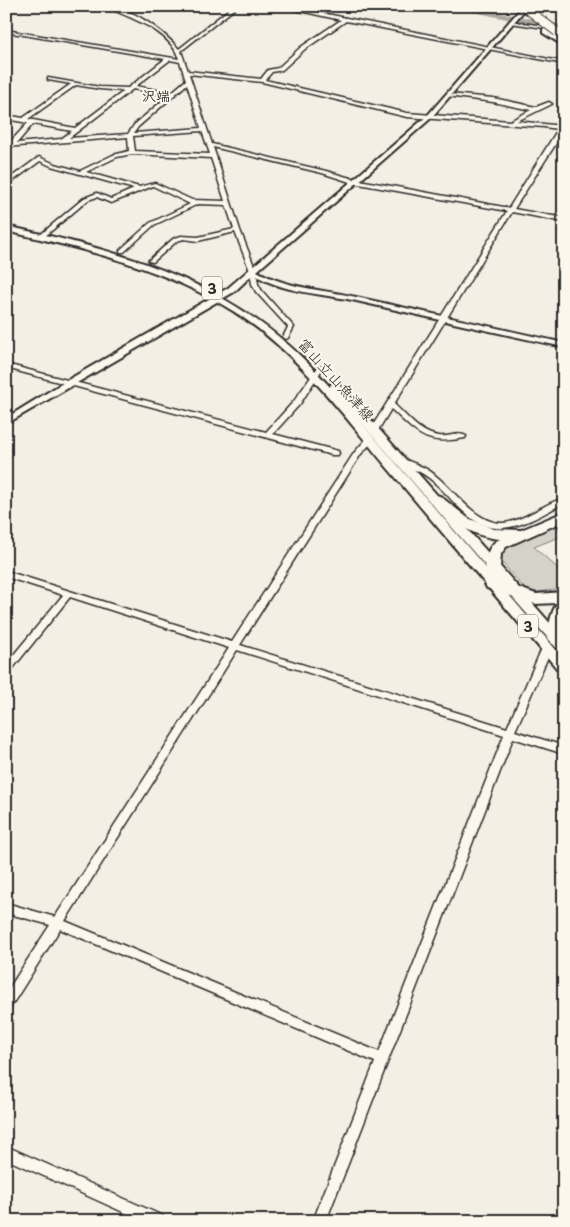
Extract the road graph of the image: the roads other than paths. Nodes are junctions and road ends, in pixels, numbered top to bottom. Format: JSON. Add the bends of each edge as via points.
{"nodes":[{"id":1,"x":106,"y":6,"type":"edge"},
{"id":2,"x":236,"y":6,"type":"edge"},
{"id":3,"x":279,"y":6,"type":"edge"},
{"id":4,"x":513,"y":6,"type":"edge"},
{"id":5,"x":524,"y":6,"type":"edge"},
{"id":6,"x":345,"y":19,"type":"junction"},
{"id":7,"x":511,"y":22,"type":"junction"},
{"id":8,"x":6,"y":31,"type":"edge"},
{"id":9,"x":562,"y":33,"type":"edge"},
{"id":10,"x":564,"y":44,"type":"edge"},
{"id":11,"x":489,"y":49,"type":"junction"},
{"id":12,"x":179,"y":51,"type":"junction"},
{"id":13,"x":169,"y":59,"type":"junction"},
{"id":14,"x":183,"y":60,"type":"junction"},
{"id":15,"x":564,"y":63,"type":"edge"},
{"id":16,"x":186,"y":72,"type":"junction"},
{"id":17,"x":50,"y":78,"type":"dead end"},
{"id":18,"x":188,"y":81,"type":"junction"},
{"id":19,"x":262,"y":82,"type":"junction"},
{"id":20,"x":76,"y":83,"type":"junction"},
{"id":21,"x":131,"y":88,"type":"junction"},
{"id":22,"x":173,"y":95,"type":"junction"},
{"id":23,"x":449,"y":95,"type":"junction"},
{"id":24,"x":549,"y":104,"type":"dead end"},
{"id":25,"x":536,"y":109,"type":"junction"},
{"id":26,"x":6,"y":117,"type":"edge"},
{"id":27,"x":429,"y":117,"type":"junction"},
{"id":28,"x":24,"y":120,"type":"junction"},
{"id":29,"x":32,"y":122,"type":"junction"},
{"id":30,"x":511,"y":122,"type":"junction"},
{"id":31,"x":563,"y":128,"type":"edge"},
{"id":32,"x":204,"y":129,"type":"junction"},
{"id":33,"x":76,"y":130,"type":"junction"},
{"id":34,"x":130,"y":135,"type":"junction"},
{"id":35,"x":62,"y":141,"type":"junction"},
{"id":36,"x":38,"y":144,"type":"junction"},
{"id":37,"x":6,"y":145,"type":"edge"},
{"id":38,"x":210,"y":145,"type":"junction"},
{"id":39,"x":15,"y":146,"type":"junction"},
{"id":40,"x":132,"y":152,"type":"junction"},
{"id":41,"x":212,"y":156,"type":"junction"},
{"id":42,"x":39,"y":159,"type":"junction"},
{"id":43,"x":80,"y":173,"type":"junction"},
{"id":44,"x":353,"y":181,"type":"junction"},
{"id":45,"x":8,"y":182,"type":"edge"},
{"id":46,"x":139,"y":189,"type":"junction"},
{"id":47,"x":196,"y":202,"type":"junction"},
{"id":48,"x":228,"y":203,"type":"junction"},
{"id":49,"x":511,"y":210,"type":"junction"},
{"id":50,"x":564,"y":220,"type":"edge"},
{"id":51,"x":6,"y":222,"type":"edge"},
{"id":52,"x":6,"y":228,"type":"edge"},
{"id":53,"x":237,"y":230,"type":"junction"},
{"id":54,"x":45,"y":234,"type":"junction"},
{"id":55,"x":122,"y":251,"type":"junction"},
{"id":56,"x":151,"y":261,"type":"junction"},
{"id":57,"x":253,"y":271,"type":"junction"},
{"id":58,"x":220,"y":297,"type":"junction"},
{"id":59,"x":442,"y":318,"type":"junction"},
{"id":60,"x":286,"y":337,"type":"junction"},
{"id":61,"x":564,"y":345,"type":"edge"},
{"id":62,"x":6,"y":366,"type":"edge"},
{"id":63,"x":317,"y":371,"type":"junction"},
{"id":64,"x":69,"y":382,"type":"junction"},
{"id":65,"x":390,"y":404,"type":"junction"},
{"id":66,"x":6,"y":422,"type":"edge"},
{"id":67,"x":268,"y":435,"type":"junction"},
{"id":68,"x":372,"y":435,"type":"junction"},
{"id":69,"x":462,"y":436,"type":"dead end"},
{"id":70,"x":335,"y":453,"type":"dead end"},
{"id":71,"x":400,"y":461,"type":"junction"},
{"id":72,"x":436,"y":499,"type":"junction"},
{"id":73,"x":564,"y":500,"type":"edge"},
{"id":74,"x":561,"y":520,"type":"edge"},
{"id":75,"x":523,"y":532,"type":"junction"},
{"id":76,"x":493,"y":566,"type":"junction"},
{"id":77,"x":6,"y":574,"type":"edge"},
{"id":78,"x":492,"y":584,"type":"junction"},
{"id":79,"x":68,"y":594,"type":"junction"},
{"id":80,"x":518,"y":594,"type":"junction"},
{"id":81,"x":564,"y":597,"type":"edge"},
{"id":82,"x":564,"y":604,"type":"edge"},
{"id":83,"x":235,"y":646,"type":"junction"},
{"id":84,"x":556,"y":646,"type":"edge"},
{"id":85,"x":564,"y":668,"type":"edge"},
{"id":86,"x":6,"y":671,"type":"edge"},
{"id":87,"x":510,"y":732,"type":"junction"},
{"id":88,"x":564,"y":750,"type":"edge"},
{"id":89,"x":6,"y":908,"type":"edge"},
{"id":90,"x":59,"y":923,"type":"junction"},
{"id":91,"x":6,"y":1004,"type":"edge"},
{"id":92,"x":383,"y":1058,"type":"junction"},
{"id":93,"x":6,"y":1152,"type":"edge"},
{"id":94,"x":158,"y":1221,"type":"edge"},
{"id":95,"x":319,"y":1221,"type":"edge"}],
"edges":[{"from":1,"to":12,"type":"street","via":[[154,28]]},
{"from":2,"to":12,"type":"street"},
{"from":3,"to":6,"type":"street"},
{"from":4,"to":10,"type":"highway"},
{"from":5,"to":7,"type":"street"},
{"from":5,"to":9,"type":"highway","bridge":true},
{"from":6,"to":11,"type":"street"},
{"from":6,"to":19,"type":"street","via":[[303,48],[280,69],[270,72]]},
{"from":7,"to":9,"type":"street"},
{"from":7,"to":11,"type":"street"},
{"from":8,"to":13,"type":"street"},
{"from":11,"to":15,"type":"street"},
{"from":11,"to":23,"type":"street"},
{"from":12,"to":14,"type":"street"},
{"from":13,"to":14,"type":"street"},
{"from":13,"to":21,"type":"street"},
{"from":14,"to":16,"type":"street"},
{"from":16,"to":18,"type":"street"},
{"from":16,"to":19,"type":"street"},
{"from":17,"to":20,"type":"street"},
{"from":18,"to":22,"type":"street"},
{"from":18,"to":32,"type":"street"},
{"from":19,"to":27,"type":"street","via":[[407,115]]},
{"from":20,"to":21,"type":"street"},
{"from":20,"to":28,"type":"street"},
{"from":21,"to":22,"type":"street"},
{"from":21,"to":33,"type":"street"},
{"from":22,"to":34,"type":"street","via":[[136,126]]},
{"from":23,"to":25,"type":"street"},
{"from":23,"to":27,"type":"street"},
{"from":24,"to":25,"type":"street"},
{"from":25,"to":30,"type":"street"},
{"from":26,"to":28,"type":"street"},
{"from":27,"to":30,"type":"street"},
{"from":27,"to":44,"type":"street"},
{"from":28,"to":29,"type":"street"},
{"from":29,"to":33,"type":"street"},
{"from":29,"to":39,"type":"street","via":[[14,141]]},
{"from":30,"to":31,"type":"street"},
{"from":31,"to":49,"type":"street"},
{"from":32,"to":34,"type":"street"},
{"from":32,"to":38,"type":"street"},
{"from":33,"to":35,"type":"street"},
{"from":34,"to":35,"type":"street"},
{"from":34,"to":40,"type":"street"},
{"from":35,"to":36,"type":"street"},
{"from":36,"to":39,"type":"street"},
{"from":36,"to":42,"type":"street"},
{"from":37,"to":39,"type":"street"},
{"from":38,"to":41,"type":"street"},
{"from":38,"to":44,"type":"street"},
{"from":40,"to":41,"type":"street"},
{"from":40,"to":43,"type":"street","via":[[115,156]]},
{"from":41,"to":48,"type":"street"},
{"from":42,"to":43,"type":"street"},
{"from":42,"to":45,"type":"street"},
{"from":43,"to":46,"type":"street"},
{"from":44,"to":49,"type":"street"},
{"from":44,"to":57,"type":"street"},
{"from":46,"to":47,"type":"street","via":[[153,184]]},
{"from":46,"to":54,"type":"street","via":[[111,201],[97,195],[86,199]]},
{"from":47,"to":48,"type":"street"},
{"from":47,"to":55,"type":"street","via":[[152,224]]},
{"from":48,"to":53,"type":"street"},
{"from":49,"to":50,"type":"street"},
{"from":49,"to":59,"type":"street"},
{"from":51,"to":54,"type":"main road","name":"富山立山魚津線","number":"3"},
{"from":52,"to":54,"type":"main road","name":"富山立山魚津線","number":"3"},
{"from":53,"to":56,"type":"street","via":[[198,239],[183,237]]},
{"from":53,"to":57,"type":"street"},
{"from":54,"to":55,"type":"main road","name":"富山立山魚津線","number":"3"},
{"from":54,"to":58,"type":"main road","name":"富山立山魚津線","number":"3","via":[[115,254]]},
{"from":55,"to":56,"type":"main road","name":"富山立山魚津線","number":"3"},
{"from":56,"to":58,"type":"main road","name":"富山立山魚津線","number":"3"},
{"from":57,"to":58,"type":"street"},
{"from":57,"to":59,"type":"street","via":[[281,287],[336,295]]},
{"from":57,"to":60,"type":"street","via":[[258,292],[291,327]]},
{"from":58,"to":60,"type":"main road","name":"富山立山魚津線","number":"3"},
{"from":58,"to":63,"type":"main road","name":"富山立山魚津線","number":"3"},
{"from":58,"to":64,"type":"street"},
{"from":59,"to":61,"type":"street"},
{"from":59,"to":65,"type":"street"},
{"from":60,"to":63,"type":"main road","name":"富山立山魚津線","number":"3"},
{"from":62,"to":64,"type":"street"},
{"from":63,"to":67,"type":"street","via":[[297,402]]},
{"from":63,"to":68,"type":"main road","name":"富山立山魚津線","number":"3"},
{"from":64,"to":66,"type":"street"},
{"from":64,"to":67,"type":"street"},
{"from":65,"to":68,"type":"street"},
{"from":65,"to":69,"type":"street","via":[[421,433],[439,439]]},
{"from":67,"to":70,"type":"street"},
{"from":68,"to":71,"type":"main road","name":"富山立山魚津線","number":"3"},
{"from":68,"to":78,"type":"main road","name":"富山立山魚津線","number":"3"},
{"from":68,"to":83,"type":"street"},
{"from":71,"to":72,"type":"main road","name":"富山立山魚津線","number":"3"},
{"from":71,"to":73,"type":"street","via":[[419,468],[479,518],[496,526],[512,524]]},
{"from":72,"to":75,"type":"highway","via":[[479,531],[498,535]]},
{"from":72,"to":76,"type":"main road","name":"富山立山魚津線","number":"3"},
{"from":74,"to":75,"type":"highway"},
{"from":75,"to":76,"type":"highway","via":[[497,548]]},
{"from":76,"to":78,"type":"highway"},
{"from":76,"to":80,"type":"main road","name":"富山立山魚津線","number":"3"},
{"from":77,"to":79,"type":"street"},
{"from":78,"to":80,"type":"highway"},
{"from":78,"to":84,"type":"main road","name":"富山立山魚津線","number":"3"},
{"from":79,"to":83,"type":"street"},
{"from":79,"to":86,"type":"street"},
{"from":80,"to":81,"type":"highway","via":[[543,600]]},
{"from":80,"to":84,"type":"main road","name":"富山立山魚津線","number":"3"},
{"from":82,"to":84,"type":"highway","via":[[558,614]]},
{"from":83,"to":87,"type":"street"},
{"from":83,"to":90,"type":"street"},
{"from":84,"to":85,"type":"main road","name":"富山立山魚津線","number":"3"},
{"from":84,"to":87,"type":"street"},
{"from":87,"to":88,"type":"street"},
{"from":87,"to":92,"type":"street"},
{"from":89,"to":90,"type":"street"},
{"from":90,"to":91,"type":"street"},
{"from":90,"to":92,"type":"street"},
{"from":92,"to":95,"type":"street"},
{"from":93,"to":94,"type":"street"}]}
